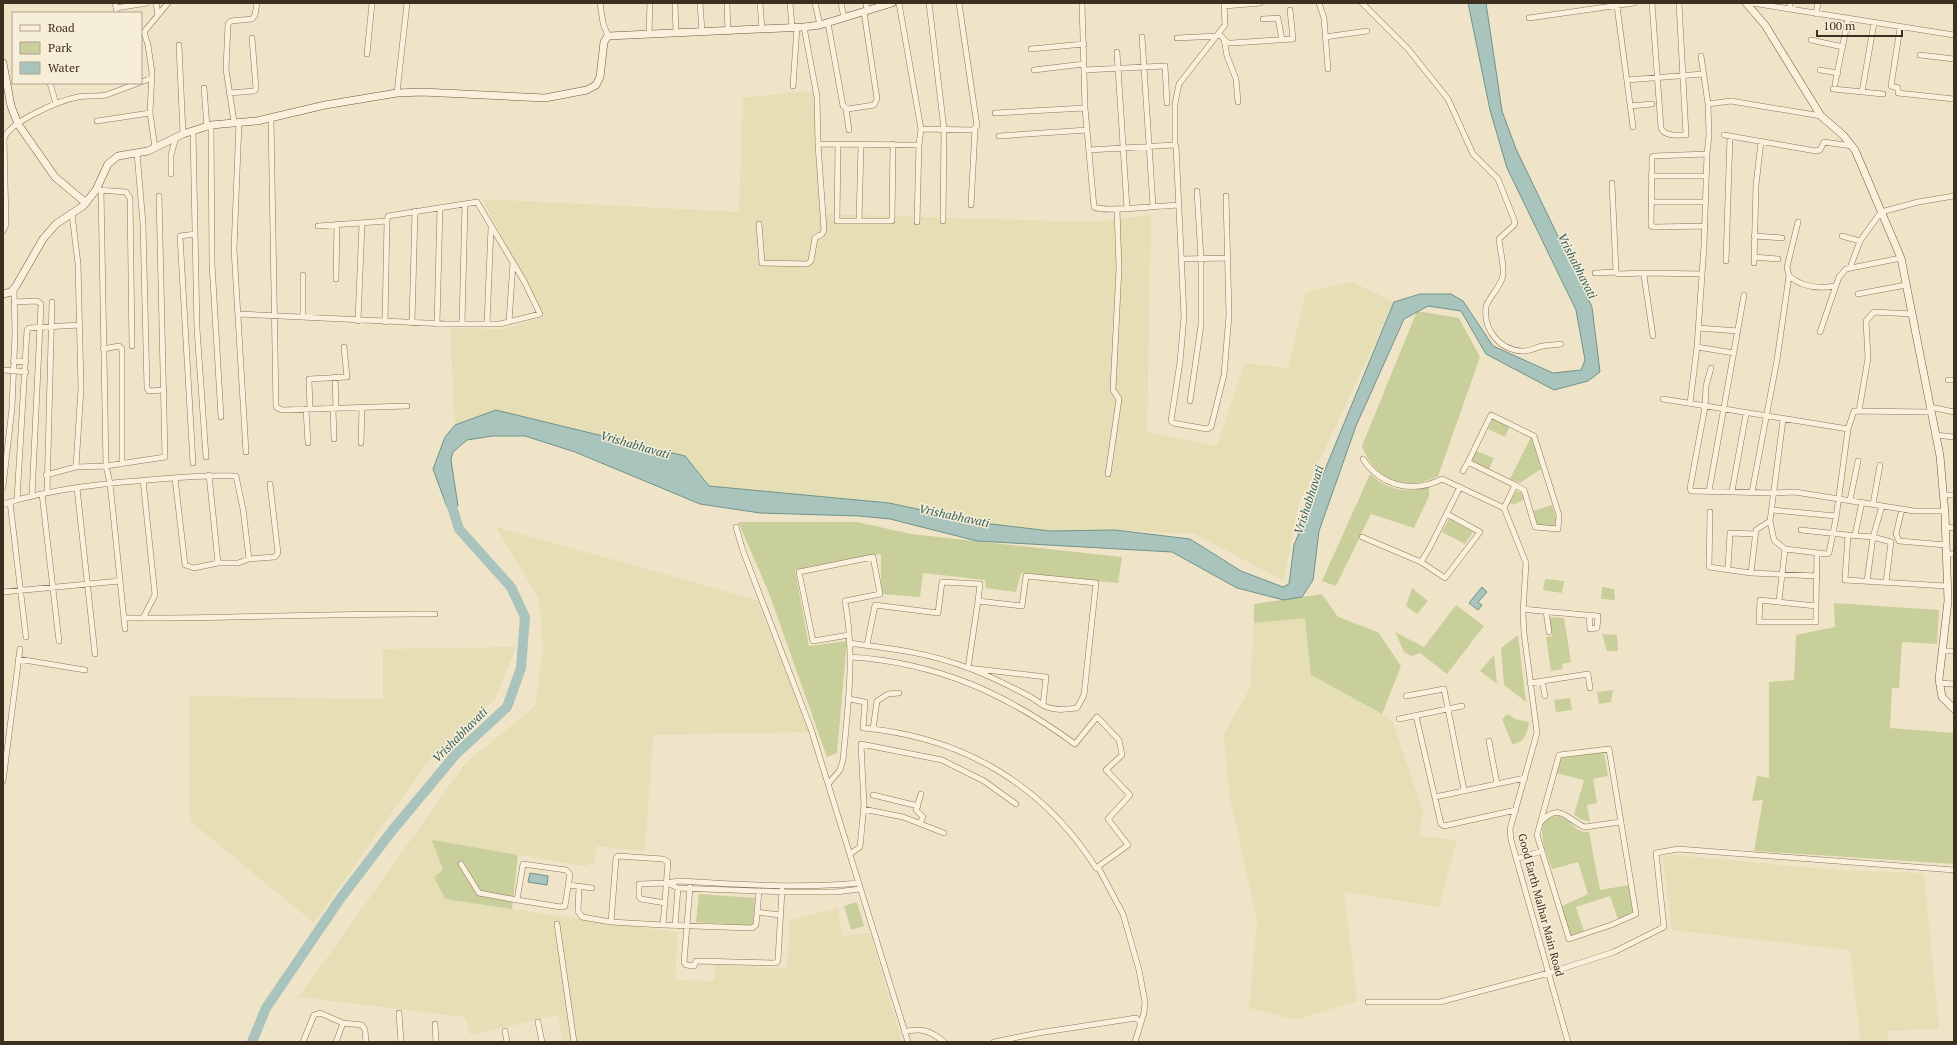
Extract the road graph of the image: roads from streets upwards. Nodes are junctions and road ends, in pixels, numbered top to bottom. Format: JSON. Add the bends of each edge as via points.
{"nodes":[{"id":1,"x":147,"y":3,"type":"edge"},
{"id":2,"x":156,"y":3,"type":"edge"},
{"id":3,"x":168,"y":3,"type":"edge"},
{"id":4,"x":257,"y":3,"type":"edge"},
{"id":5,"x":372,"y":3,"type":"edge"},
{"id":6,"x":407,"y":3,"type":"edge"},
{"id":7,"x":600,"y":3,"type":"edge"},
{"id":8,"x":650,"y":3,"type":"edge"},
{"id":9,"x":675,"y":3,"type":"edge"},
{"id":10,"x":700,"y":3,"type":"edge"},
{"id":11,"x":728,"y":3,"type":"edge"},
{"id":12,"x":760,"y":3,"type":"edge"},
{"id":13,"x":790,"y":3,"type":"edge"},
{"id":14,"x":816,"y":3,"type":"edge"},
{"id":15,"x":841,"y":3,"type":"edge"},
{"id":16,"x":892,"y":3,"type":"edge"},
{"id":17,"x":899,"y":3,"type":"edge"},
{"id":18,"x":929,"y":3,"type":"edge"},
{"id":19,"x":959,"y":3,"type":"edge"},
{"id":20,"x":1082,"y":3,"type":"edge"},
{"id":21,"x":1260,"y":3,"type":"edge"},
{"id":22,"x":1319,"y":3,"type":"edge"},
{"id":23,"x":1362,"y":3,"type":"edge"},
{"id":24,"x":1634,"y":3,"type":"edge"},
{"id":25,"x":1652,"y":3,"type":"edge"},
{"id":26,"x":1679,"y":3,"type":"edge"},
{"id":27,"x":1746,"y":3,"type":"edge"},
{"id":28,"x":1752,"y":3,"type":"edge"},
{"id":29,"x":1790,"y":3,"type":"edge"},
{"id":30,"x":1818,"y":3,"type":"edge"},
{"id":31,"x":1762,"y":4,"type":"edge"},
{"id":32,"x":1224,"y":5,"type":"edge"},
{"id":33,"x":1617,"y":6,"type":"junction"},
{"id":34,"x":116,"y":8,"type":"edge"},
{"id":35,"x":866,"y":8,"type":"edge"},
{"id":36,"x":1790,"y":9,"type":"junction"},
{"id":37,"x":1290,"y":10,"type":"dead end"},
{"id":38,"x":1816,"y":14,"type":"junction"},
{"id":39,"x":158,"y":15,"type":"junction"},
{"id":40,"x":844,"y":18,"type":"junction"},
{"id":41,"x":1529,"y":18,"type":"dead end"},
{"id":42,"x":1262,"y":19,"type":"dead end"},
{"id":43,"x":1848,"y":19,"type":"junction"},
{"id":44,"x":1874,"y":23,"type":"junction"},
{"id":45,"x":824,"y":24,"type":"junction"},
{"id":46,"x":798,"y":27,"type":"junction"},
{"id":47,"x":1900,"y":28,"type":"junction"},
{"id":48,"x":762,"y":29,"type":"junction"},
{"id":49,"x":1367,"y":31,"type":"dead end"},
{"id":50,"x":702,"y":32,"type":"junction"},
{"id":51,"x":728,"y":32,"type":"junction"},
{"id":52,"x":676,"y":33,"type":"junction"},
{"id":53,"x":649,"y":34,"type":"junction"},
{"id":54,"x":1218,"y":35,"type":"junction"},
{"id":55,"x":1954,"y":35,"type":"edge"},
{"id":56,"x":608,"y":36,"type":"junction"},
{"id":57,"x":1142,"y":37,"type":"dead end"},
{"id":58,"x":1325,"y":37,"type":"junction"},
{"id":59,"x":252,"y":38,"type":"dead end"},
{"id":60,"x":1177,"y":38,"type":"dead end"},
{"id":61,"x":1224,"y":39,"type":"junction"},
{"id":62,"x":1282,"y":40,"type":"junction"},
{"id":63,"x":1811,"y":40,"type":"dead end"},
{"id":64,"x":1084,"y":44,"type":"junction"},
{"id":65,"x":179,"y":45,"type":"dead end"},
{"id":66,"x":1843,"y":47,"type":"junction"},
{"id":67,"x":1031,"y":49,"type":"dead end"},
{"id":68,"x":1117,"y":52,"type":"dead end"},
{"id":69,"x":367,"y":54,"type":"dead end"},
{"id":70,"x":1920,"y":55,"type":"dead end"},
{"id":71,"x":1701,"y":56,"type":"dead end"},
{"id":72,"x":1954,"y":59,"type":"edge"},
{"id":73,"x":3,"y":63,"type":"edge"},
{"id":74,"x":1084,"y":67,"type":"junction"},
{"id":75,"x":1144,"y":67,"type":"junction"},
{"id":76,"x":1118,"y":68,"type":"junction"},
{"id":77,"x":1328,"y":69,"type":"dead end"},
{"id":78,"x":1034,"y":70,"type":"dead end"},
{"id":79,"x":1820,"y":70,"type":"dead end"},
{"id":80,"x":1838,"y":73,"type":"junction"},
{"id":81,"x":1703,"y":74,"type":"junction"},
{"id":82,"x":1683,"y":76,"type":"junction"},
{"id":83,"x":152,"y":78,"type":"junction"},
{"id":84,"x":1657,"y":78,"type":"junction"},
{"id":85,"x":1627,"y":80,"type":"junction"},
{"id":86,"x":142,"y":81,"type":"edge"},
{"id":87,"x":50,"y":84,"type":"edge"},
{"id":88,"x":135,"y":84,"type":"edge"},
{"id":89,"x":793,"y":86,"type":"dead end"},
{"id":90,"x":204,"y":88,"type":"dead end"},
{"id":91,"x":1862,"y":92,"type":"junction"},
{"id":92,"x":397,"y":93,"type":"junction"},
{"id":93,"x":229,"y":94,"type":"junction"},
{"id":94,"x":1883,"y":94,"type":"dead end"},
{"id":95,"x":1954,"y":99,"type":"edge"},
{"id":96,"x":1238,"y":102,"type":"dead end"},
{"id":97,"x":1167,"y":103,"type":"dead end"},
{"id":98,"x":56,"y":104,"type":"junction"},
{"id":99,"x":1652,"y":104,"type":"dead end"},
{"id":100,"x":1708,"y":104,"type":"junction"},
{"id":101,"x":1630,"y":106,"type":"junction"},
{"id":102,"x":1085,"y":108,"type":"junction"},
{"id":103,"x":846,"y":109,"type":"junction"},
{"id":104,"x":150,"y":113,"type":"junction"},
{"id":105,"x":995,"y":113,"type":"dead end"},
{"id":106,"x":1822,"y":116,"type":"junction"},
{"id":107,"x":270,"y":119,"type":"junction"},
{"id":108,"x":97,"y":121,"type":"dead end"},
{"id":109,"x":237,"y":122,"type":"junction"},
{"id":110,"x":18,"y":124,"type":"junction"},
{"id":111,"x":209,"y":126,"type":"junction"},
{"id":112,"x":1633,"y":127,"type":"dead end"},
{"id":113,"x":921,"y":129,"type":"junction"},
{"id":114,"x":944,"y":129,"type":"junction"},
{"id":115,"x":975,"y":129,"type":"junction"},
{"id":116,"x":849,"y":130,"type":"dead end"},
{"id":117,"x":1087,"y":130,"type":"junction"},
{"id":118,"x":193,"y":131,"type":"junction"},
{"id":119,"x":180,"y":135,"type":"junction"},
{"id":120,"x":1724,"y":135,"type":"dead end"},
{"id":121,"x":999,"y":136,"type":"dead end"},
{"id":122,"x":1730,"y":136,"type":"junction"},
{"id":123,"x":919,"y":142,"type":"junction"},
{"id":124,"x":1762,"y":142,"type":"junction"},
{"id":125,"x":818,"y":144,"type":"junction"},
{"id":126,"x":838,"y":144,"type":"junction"},
{"id":127,"x":893,"y":144,"type":"junction"},
{"id":128,"x":861,"y":145,"type":"junction"},
{"id":129,"x":1175,"y":145,"type":"junction"},
{"id":130,"x":1150,"y":146,"type":"junction"},
{"id":131,"x":1852,"y":146,"type":"junction"},
{"id":132,"x":155,"y":148,"type":"junction"},
{"id":133,"x":1124,"y":148,"type":"junction"},
{"id":134,"x":1089,"y":150,"type":"junction"},
{"id":135,"x":137,"y":153,"type":"junction"},
{"id":136,"x":1707,"y":154,"type":"junction"},
{"id":137,"x":4,"y":172,"type":"edge"},
{"id":138,"x":171,"y":174,"type":"dead end"},
{"id":139,"x":1651,"y":176,"type":"junction"},
{"id":140,"x":1706,"y":176,"type":"junction"},
{"id":141,"x":1612,"y":183,"type":"dead end"},
{"id":142,"x":98,"y":190,"type":"junction"},
{"id":143,"x":1197,"y":191,"type":"dead end"},
{"id":144,"x":158,"y":196,"type":"dead end"},
{"id":145,"x":1226,"y":196,"type":"dead end"},
{"id":146,"x":1954,"y":196,"type":"edge"},
{"id":147,"x":1651,"y":202,"type":"junction"},
{"id":148,"x":1706,"y":202,"type":"junction"},
{"id":149,"x":86,"y":203,"type":"junction"},
{"id":150,"x":465,"y":204,"type":"junction"},
{"id":151,"x":971,"y":205,"type":"dead end"},
{"id":152,"x":1180,"y":205,"type":"junction"},
{"id":153,"x":1153,"y":206,"type":"junction"},
{"id":154,"x":440,"y":208,"type":"junction"},
{"id":155,"x":1127,"y":208,"type":"junction"},
{"id":156,"x":1117,"y":209,"type":"junction"},
{"id":157,"x":415,"y":211,"type":"junction"},
{"id":158,"x":1881,"y":212,"type":"junction"},
{"id":159,"x":72,"y":214,"type":"junction"},
{"id":160,"x":387,"y":221,"type":"junction"},
{"id":161,"x":859,"y":221,"type":"junction"},
{"id":162,"x":917,"y":222,"type":"dead end"},
{"id":163,"x":943,"y":222,"type":"dead end"},
{"id":164,"x":1798,"y":222,"type":"dead end"},
{"id":165,"x":362,"y":223,"type":"junction"},
{"id":166,"x":337,"y":224,"type":"junction"},
{"id":167,"x":759,"y":224,"type":"dead end"},
{"id":168,"x":318,"y":226,"type":"dead end"},
{"id":169,"x":492,"y":226,"type":"junction"},
{"id":170,"x":1705,"y":226,"type":"junction"},
{"id":171,"x":3,"y":231,"type":"edge"},
{"id":172,"x":196,"y":234,"type":"junction"},
{"id":173,"x":1754,"y":236,"type":"junction"},
{"id":174,"x":1842,"y":236,"type":"dead end"},
{"id":175,"x":1782,"y":238,"type":"dead end"},
{"id":176,"x":1860,"y":241,"type":"junction"},
{"id":177,"x":1227,"y":258,"type":"junction"},
{"id":178,"x":1901,"y":258,"type":"junction"},
{"id":179,"x":1182,"y":259,"type":"junction"},
{"id":180,"x":1201,"y":259,"type":"junction"},
{"id":181,"x":1778,"y":259,"type":"dead end"},
{"id":182,"x":1726,"y":261,"type":"dead end"},
{"id":183,"x":513,"y":262,"type":"junction"},
{"id":184,"x":1850,"y":268,"type":"junction"},
{"id":185,"x":1616,"y":272,"type":"junction"},
{"id":186,"x":1646,"y":272,"type":"junction"},
{"id":187,"x":1595,"y":274,"type":"dead end"},
{"id":188,"x":1702,"y":274,"type":"junction"},
{"id":189,"x":302,"y":275,"type":"dead end"},
{"id":190,"x":1789,"y":276,"type":"junction"},
{"id":191,"x":336,"y":279,"type":"dead end"},
{"id":192,"x":1906,"y":285,"type":"junction"},
{"id":193,"x":1835,"y":286,"type":"junction"},
{"id":194,"x":14,"y":289,"type":"junction"},
{"id":195,"x":3,"y":294,"type":"edge"},
{"id":196,"x":1858,"y":294,"type":"dead end"},
{"id":197,"x":1744,"y":295,"type":"dead end"},
{"id":198,"x":14,"y":302,"type":"junction"},
{"id":199,"x":52,"y":302,"type":"dead end"},
{"id":200,"x":239,"y":314,"type":"junction"},
{"id":201,"x":1912,"y":314,"type":"junction"},
{"id":202,"x":274,"y":316,"type":"junction"},
{"id":203,"x":303,"y":317,"type":"junction"},
{"id":204,"x":358,"y":321,"type":"junction"},
{"id":205,"x":385,"y":322,"type":"junction"},
{"id":206,"x":509,"y":322,"type":"junction"},
{"id":207,"x":412,"y":323,"type":"junction"},
{"id":208,"x":437,"y":324,"type":"junction"},
{"id":209,"x":462,"y":324,"type":"junction"},
{"id":210,"x":487,"y":324,"type":"junction"},
{"id":211,"x":79,"y":325,"type":"junction"},
{"id":212,"x":39,"y":327,"type":"junction"},
{"id":213,"x":52,"y":327,"type":"junction"},
{"id":214,"x":1698,"y":328,"type":"junction"},
{"id":215,"x":1738,"y":331,"type":"junction"},
{"id":216,"x":1820,"y":332,"type":"dead end"},
{"id":217,"x":1653,"y":336,"type":"dead end"},
{"id":218,"x":1561,"y":344,"type":"dead end"},
{"id":219,"x":132,"y":346,"type":"dead end"},
{"id":220,"x":344,"y":347,"type":"dead end"},
{"id":221,"x":1698,"y":347,"type":"junction"},
{"id":222,"x":102,"y":349,"type":"junction"},
{"id":223,"x":1734,"y":353,"type":"junction"},
{"id":224,"x":13,"y":361,"type":"junction"},
{"id":225,"x":26,"y":362,"type":"junction"},
{"id":226,"x":1711,"y":368,"type":"dead end"},
{"id":227,"x":3,"y":370,"type":"edge"},
{"id":228,"x":13,"y":370,"type":"junction"},
{"id":229,"x":26,"y":372,"type":"junction"},
{"id":230,"x":335,"y":377,"type":"junction"},
{"id":231,"x":164,"y":390,"type":"junction"},
{"id":232,"x":1663,"y":399,"type":"dead end"},
{"id":233,"x":1190,"y":401,"type":"dead end"},
{"id":234,"x":1690,"y":403,"type":"junction"},
{"id":235,"x":407,"y":406,"type":"dead end"},
{"id":236,"x":362,"y":407,"type":"junction"},
{"id":237,"x":1705,"y":407,"type":"junction"},
{"id":238,"x":334,"y":408,"type":"junction"},
{"id":239,"x":308,"y":409,"type":"junction"},
{"id":240,"x":1725,"y":409,"type":"junction"},
{"id":241,"x":1930,"y":410,"type":"junction"},
{"id":242,"x":1859,"y":411,"type":"junction"},
{"id":243,"x":1954,"y":412,"type":"edge"},
{"id":244,"x":1746,"y":414,"type":"junction"},
{"id":245,"x":1766,"y":416,"type":"junction"},
{"id":246,"x":221,"y":417,"type":"dead end"},
{"id":247,"x":1782,"y":420,"type":"junction"},
{"id":248,"x":1848,"y":429,"type":"junction"},
{"id":249,"x":1935,"y":435,"type":"junction"},
{"id":250,"x":1954,"y":437,"type":"edge"},
{"id":251,"x":334,"y":439,"type":"dead end"},
{"id":252,"x":308,"y":443,"type":"dead end"},
{"id":253,"x":362,"y":443,"type":"dead end"},
{"id":254,"x":246,"y":452,"type":"dead end"},
{"id":255,"x":206,"y":457,"type":"dead end"},
{"id":256,"x":1363,"y":459,"type":"dead end"},
{"id":257,"x":1858,"y":461,"type":"dead end"},
{"id":258,"x":1468,"y":462,"type":"junction"},
{"id":259,"x":193,"y":463,"type":"dead end"},
{"id":260,"x":122,"y":464,"type":"junction"},
{"id":261,"x":1880,"y":465,"type":"dead end"},
{"id":262,"x":106,"y":466,"type":"junction"},
{"id":263,"x":76,"y":467,"type":"junction"},
{"id":264,"x":1463,"y":470,"type":"dead end"},
{"id":265,"x":1108,"y":474,"type":"dead end"},
{"id":266,"x":46,"y":475,"type":"junction"},
{"id":267,"x":209,"y":476,"type":"junction"},
{"id":268,"x":175,"y":478,"type":"junction"},
{"id":269,"x":143,"y":480,"type":"junction"},
{"id":270,"x":110,"y":483,"type":"junction"},
{"id":271,"x":270,"y":484,"type":"dead end"},
{"id":272,"x":1515,"y":485,"type":"junction"},
{"id":273,"x":3,"y":487,"type":"edge"},
{"id":274,"x":77,"y":488,"type":"junction"},
{"id":275,"x":1460,"y":488,"type":"junction"},
{"id":276,"x":1709,"y":491,"type":"junction"},
{"id":277,"x":1732,"y":491,"type":"junction"},
{"id":278,"x":1752,"y":492,"type":"junction"},
{"id":279,"x":1773,"y":493,"type":"junction"},
{"id":280,"x":44,"y":494,"type":"junction"},
{"id":281,"x":1943,"y":495,"type":"junction"},
{"id":282,"x":1954,"y":495,"type":"edge"},
{"id":283,"x":32,"y":496,"type":"junction"},
{"id":284,"x":1839,"y":498,"type":"junction"},
{"id":285,"x":17,"y":500,"type":"junction"},
{"id":286,"x":1850,"y":500,"type":"junction"},
{"id":287,"x":10,"y":502,"type":"junction"},
{"id":288,"x":1862,"y":502,"type":"junction"},
{"id":289,"x":3,"y":504,"type":"edge"},
{"id":290,"x":1873,"y":504,"type":"junction"},
{"id":291,"x":1882,"y":506,"type":"junction"},
{"id":292,"x":1504,"y":508,"type":"junction"},
{"id":293,"x":1902,"y":509,"type":"junction"},
{"id":294,"x":1772,"y":510,"type":"junction"},
{"id":295,"x":1945,"y":511,"type":"junction"},
{"id":296,"x":1710,"y":512,"type":"dead end"},
{"id":297,"x":1447,"y":514,"type":"junction"},
{"id":298,"x":1836,"y":516,"type":"junction"},
{"id":299,"x":1770,"y":521,"type":"junction"},
{"id":300,"x":736,"y":527,"type":"dead end"},
{"id":301,"x":1946,"y":528,"type":"junction"},
{"id":302,"x":1954,"y":528,"type":"edge"},
{"id":303,"x":1801,"y":530,"type":"dead end"},
{"id":304,"x":1833,"y":533,"type":"junction"},
{"id":305,"x":1755,"y":534,"type":"junction"},
{"id":306,"x":1848,"y":535,"type":"junction"},
{"id":307,"x":1855,"y":535,"type":"junction"},
{"id":308,"x":1362,"y":537,"type":"dead end"},
{"id":309,"x":1873,"y":537,"type":"junction"},
{"id":310,"x":1946,"y":545,"type":"junction"},
{"id":311,"x":1785,"y":548,"type":"junction"},
{"id":312,"x":1818,"y":553,"type":"junction"},
{"id":313,"x":1950,"y":554,"type":"edge"},
{"id":314,"x":249,"y":559,"type":"junction"},
{"id":315,"x":1421,"y":562,"type":"junction"},
{"id":316,"x":218,"y":563,"type":"junction"},
{"id":317,"x":1728,"y":568,"type":"junction"},
{"id":318,"x":1751,"y":573,"type":"junction"},
{"id":319,"x":1782,"y":575,"type":"junction"},
{"id":320,"x":1817,"y":576,"type":"junction"},
{"id":321,"x":120,"y":580,"type":"junction"},
{"id":322,"x":1867,"y":581,"type":"junction"},
{"id":323,"x":1950,"y":581,"type":"edge"},
{"id":324,"x":1886,"y":582,"type":"junction"},
{"id":325,"x":87,"y":584,"type":"junction"},
{"id":326,"x":54,"y":587,"type":"junction"},
{"id":327,"x":21,"y":590,"type":"junction"},
{"id":328,"x":3,"y":592,"type":"edge"},
{"id":329,"x":978,"y":601,"type":"junction"},
{"id":330,"x":1779,"y":601,"type":"junction"},
{"id":331,"x":1816,"y":606,"type":"junction"},
{"id":332,"x":1951,"y":606,"type":"edge"},
{"id":333,"x":1523,"y":609,"type":"junction"},
{"id":334,"x":1546,"y":611,"type":"junction"},
{"id":335,"x":435,"y":614,"type":"dead end"},
{"id":336,"x":1589,"y":615,"type":"dead end"},
{"id":337,"x":124,"y":618,"type":"junction"},
{"id":338,"x":143,"y":618,"type":"junction"},
{"id":339,"x":125,"y":629,"type":"dead end"},
{"id":340,"x":1549,"y":632,"type":"dead end"},
{"id":341,"x":849,"y":635,"type":"junction"},
{"id":342,"x":26,"y":637,"type":"dead end"},
{"id":343,"x":59,"y":642,"type":"dead end"},
{"id":344,"x":849,"y":643,"type":"junction"},
{"id":345,"x":867,"y":645,"type":"junction"},
{"id":346,"x":20,"y":648,"type":"dead end"},
{"id":347,"x":1942,"y":651,"type":"junction"},
{"id":348,"x":1954,"y":651,"type":"edge"},
{"id":349,"x":95,"y":654,"type":"dead end"},
{"id":350,"x":851,"y":657,"type":"junction"},
{"id":351,"x":18,"y":659,"type":"junction"},
{"id":352,"x":968,"y":668,"type":"junction"},
{"id":353,"x":86,"y":670,"type":"dead end"},
{"id":354,"x":1542,"y":681,"type":"junction"},
{"id":355,"x":1530,"y":683,"type":"junction"},
{"id":356,"x":1939,"y":683,"type":"junction"},
{"id":357,"x":1954,"y":684,"type":"edge"},
{"id":358,"x":1590,"y":688,"type":"dead end"},
{"id":359,"x":899,"y":693,"type":"dead end"},
{"id":360,"x":1406,"y":696,"type":"dead end"},
{"id":361,"x":1544,"y":696,"type":"dead end"},
{"id":362,"x":849,"y":699,"type":"junction"},
{"id":363,"x":1043,"y":704,"type":"junction"},
{"id":364,"x":1462,"y":706,"type":"dead end"},
{"id":365,"x":1448,"y":709,"type":"junction"},
{"id":366,"x":1954,"y":709,"type":"edge"},
{"id":367,"x":1416,"y":716,"type":"junction"},
{"id":368,"x":1399,"y":719,"type":"dead end"},
{"id":369,"x":873,"y":729,"type":"junction"},
{"id":370,"x":1489,"y":741,"type":"dead end"},
{"id":371,"x":1525,"y":778,"type":"junction"},
{"id":372,"x":3,"y":781,"type":"edge"},
{"id":373,"x":829,"y":783,"type":"junction"},
{"id":374,"x":1497,"y":784,"type":"junction"},
{"id":375,"x":1464,"y":790,"type":"junction"},
{"id":376,"x":921,"y":794,"type":"dead end"},
{"id":377,"x":873,"y":795,"type":"dead end"},
{"id":378,"x":1435,"y":797,"type":"junction"},
{"id":379,"x":1016,"y":804,"type":"dead end"},
{"id":380,"x":918,"y":806,"type":"junction"},
{"id":381,"x":863,"y":808,"type":"junction"},
{"id":382,"x":1516,"y":810,"type":"junction"},
{"id":383,"x":1620,"y":822,"type":"junction"},
{"id":384,"x":920,"y":823,"type":"junction"},
{"id":385,"x":1541,"y":823,"type":"junction"},
{"id":386,"x":944,"y":833,"type":"dead end"},
{"id":387,"x":1542,"y":851,"type":"junction"},
{"id":388,"x":850,"y":854,"type":"junction"},
{"id":389,"x":1516,"y":859,"type":"junction"},
{"id":390,"x":461,"y":864,"type":"dead end"},
{"id":391,"x":1098,"y":867,"type":"junction"},
{"id":392,"x":1954,"y":870,"type":"edge"},
{"id":393,"x":667,"y":883,"type":"junction"},
{"id":394,"x":569,"y":885,"type":"junction"},
{"id":395,"x":580,"y":886,"type":"junction"},
{"id":396,"x":859,"y":886,"type":"junction"},
{"id":397,"x":690,"y":887,"type":"junction"},
{"id":398,"x":592,"y":888,"type":"dead end"},
{"id":399,"x":678,"y":888,"type":"junction"},
{"id":400,"x":782,"y":889,"type":"junction"},
{"id":401,"x":759,"y":891,"type":"junction"},
{"id":402,"x":517,"y":900,"type":"junction"},
{"id":403,"x":665,"y":903,"type":"junction"},
{"id":404,"x":757,"y":912,"type":"junction"},
{"id":405,"x":780,"y":915,"type":"junction"},
{"id":406,"x":612,"y":922,"type":"junction"},
{"id":407,"x":557,"y":924,"type":"dead end"},
{"id":408,"x":663,"y":925,"type":"junction"},
{"id":409,"x":675,"y":926,"type":"junction"},
{"id":410,"x":688,"y":927,"type":"junction"},
{"id":411,"x":1549,"y":973,"type":"junction"},
{"id":412,"x":1368,"y":1002,"type":"dead end"},
{"id":413,"x":399,"y":1013,"type":"dead end"},
{"id":414,"x":538,"y":1022,"type":"dead end"},
{"id":415,"x":1140,"y":1022,"type":"junction"},
{"id":416,"x":343,"y":1023,"type":"junction"},
{"id":417,"x":435,"y":1024,"type":"dead end"},
{"id":418,"x":505,"y":1031,"type":"dead end"},
{"id":419,"x":904,"y":1032,"type":"junction"},
{"id":420,"x":303,"y":1042,"type":"edge"},
{"id":421,"x":336,"y":1042,"type":"edge"},
{"id":422,"x":366,"y":1042,"type":"edge"},
{"id":423,"x":401,"y":1042,"type":"edge"},
{"id":424,"x":436,"y":1042,"type":"edge"},
{"id":425,"x":507,"y":1042,"type":"edge"},
{"id":426,"x":542,"y":1042,"type":"edge"},
{"id":427,"x":574,"y":1042,"type":"edge"},
{"id":428,"x":908,"y":1042,"type":"edge"},
{"id":429,"x":944,"y":1042,"type":"edge"},
{"id":430,"x":994,"y":1042,"type":"edge"},
{"id":431,"x":1135,"y":1042,"type":"edge"},
{"id":432,"x":1568,"y":1042,"type":"edge"}],
"edges":[{"from":1,"to":34,"type":"street"},
{"from":2,"to":39,"type":"street"},
{"from":3,"to":39,"type":"street"},
{"from":4,"to":93,"type":"street","via":[[256,15],[252,18],[230,21],[228,24],[226,69]]},
{"from":5,"to":69,"type":"street"},
{"from":6,"to":92,"type":"street"},
{"from":7,"to":56,"type":"street"},
{"from":8,"to":53,"type":"street"},
{"from":9,"to":52,"type":"street"},
{"from":10,"to":50,"type":"street"},
{"from":11,"to":51,"type":"street"},
{"from":12,"to":48,"type":"street"},
{"from":13,"to":46,"type":"street"},
{"from":14,"to":45,"type":"street"},
{"from":15,"to":40,"type":"street"},
{"from":16,"to":35,"type":"street"},
{"from":17,"to":113,"type":"street"},
{"from":18,"to":114,"type":"street"},
{"from":19,"to":115,"type":"street","via":[[977,126]]},
{"from":20,"to":64,"type":"street"},
{"from":21,"to":32,"type":"street"},
{"from":22,"to":58,"type":"street","via":[[1324,18]]},
{"from":23,"to":218,"type":"street","via":[[1408,49],[1448,99],[1473,154],[1498,179],[1515,222],[1499,239],[1503,276],[1496,293],[1488,300],[1486,307],[1490,332],[1497,341],[1521,351]]},
{"from":24,"to":33,"type":"street"},
{"from":25,"to":84,"type":"street"},
{"from":26,"to":82,"type":"street"},
{"from":27,"to":106,"type":"street","via":[[1764,25]]},
{"from":28,"to":31,"type":"street"},
{"from":29,"to":36,"type":"street"},
{"from":30,"to":38,"type":"street"},
{"from":31,"to":36,"type":"street"},
{"from":32,"to":54,"type":"street","via":[[1225,22]]},
{"from":33,"to":41,"type":"street"},
{"from":33,"to":85,"type":"street"},
{"from":35,"to":40,"type":"street"},
{"from":35,"to":103,"type":"street","via":[[877,101],[874,105]]},
{"from":36,"to":38,"type":"street"},
{"from":37,"to":62,"type":"street","via":[[1294,38]]},
{"from":38,"to":43,"type":"street"},
{"from":39,"to":83,"type":"street","via":[[144,32]]},
{"from":40,"to":45,"type":"street"},
{"from":42,"to":62,"type":"street","via":[[1278,18]]},
{"from":43,"to":44,"type":"street"},
{"from":43,"to":66,"type":"street"},
{"from":44,"to":47,"type":"street"},
{"from":44,"to":91,"type":"street"},
{"from":45,"to":46,"type":"street"},
{"from":45,"to":103,"type":"street","via":[[842,103]]},
{"from":46,"to":48,"type":"street"},
{"from":46,"to":89,"type":"street"},
{"from":46,"to":125,"type":"street","via":[[818,97]]},
{"from":47,"to":55,"type":"street"},
{"from":47,"to":95,"type":"street","via":[[1891,86],[1898,88],[1898,93]]},
{"from":48,"to":51,"type":"street"},
{"from":49,"to":58,"type":"street"},
{"from":50,"to":51,"type":"street"},
{"from":50,"to":52,"type":"street"},
{"from":52,"to":53,"type":"street"},
{"from":53,"to":56,"type":"street"},
{"from":54,"to":60,"type":"street"},
{"from":54,"to":61,"type":"street"},
{"from":54,"to":129,"type":"street","via":[[1179,84],[1175,104]]},
{"from":56,"to":92,"type":"street","via":[[604,42],[600,77],[596,85],[587,90],[545,98]]},
{"from":57,"to":75,"type":"street"},
{"from":58,"to":77,"type":"street"},
{"from":59,"to":93,"type":"street","via":[[256,89]]},
{"from":61,"to":62,"type":"street","via":[[1232,43]]},
{"from":61,"to":96,"type":"street","via":[[1227,56],[1236,79]]},
{"from":63,"to":66,"type":"street"},
{"from":64,"to":67,"type":"street"},
{"from":64,"to":74,"type":"street"},
{"from":65,"to":119,"type":"street"},
{"from":66,"to":80,"type":"street"},
{"from":68,"to":76,"type":"street"},
{"from":70,"to":72,"type":"street"},
{"from":71,"to":81,"type":"street"},
{"from":73,"to":110,"type":"street","via":[[11,106]]},
{"from":74,"to":76,"type":"street"},
{"from":74,"to":78,"type":"street"},
{"from":74,"to":102,"type":"street"},
{"from":75,"to":76,"type":"street"},
{"from":75,"to":97,"type":"street","via":[[1165,66]]},
{"from":75,"to":130,"type":"street"},
{"from":76,"to":133,"type":"street"},
{"from":79,"to":80,"type":"street"},
{"from":80,"to":91,"type":"street","via":[[1834,87]]},
{"from":81,"to":82,"type":"street"},
{"from":81,"to":100,"type":"street"},
{"from":82,"to":84,"type":"street"},
{"from":82,"to":84,"type":"street","via":[[1686,135],[1662,131]]},
{"from":83,"to":86,"type":"street"},
{"from":83,"to":104,"type":"street"},
{"from":84,"to":85,"type":"street"},
{"from":85,"to":101,"type":"street"},
{"from":87,"to":98,"type":"street"},
{"from":88,"to":98,"type":"street","via":[[105,95],[78,97]]},
{"from":90,"to":111,"type":"street"},
{"from":91,"to":94,"type":"street"},
{"from":92,"to":107,"type":"street","via":[[325,105]]},
{"from":93,"to":109,"type":"street"},
{"from":98,"to":110,"type":"street"},
{"from":99,"to":101,"type":"street"},
{"from":100,"to":106,"type":"street","via":[[1731,101]]},
{"from":100,"to":136,"type":"street"},
{"from":101,"to":112,"type":"street"},
{"from":102,"to":105,"type":"street"},
{"from":102,"to":117,"type":"street"},
{"from":103,"to":116,"type":"street"},
{"from":104,"to":108,"type":"street"},
{"from":104,"to":132,"type":"street"},
{"from":106,"to":131,"type":"street"},
{"from":107,"to":109,"type":"street"},
{"from":107,"to":202,"type":"street"},
{"from":109,"to":111,"type":"street"},
{"from":109,"to":200,"type":"street","via":[[234,249]]},
{"from":110,"to":137,"type":"street","via":[[4,136]]},
{"from":110,"to":149,"type":"street","via":[[54,177]]},
{"from":111,"to":118,"type":"street"},
{"from":111,"to":246,"type":"street","via":[[212,264]]},
{"from":113,"to":114,"type":"street"},
{"from":113,"to":123,"type":"street"},
{"from":114,"to":115,"type":"street"},
{"from":114,"to":163,"type":"street"},
{"from":115,"to":151,"type":"street"},
{"from":117,"to":121,"type":"street"},
{"from":117,"to":134,"type":"street"},
{"from":118,"to":119,"type":"street"},
{"from":118,"to":172,"type":"street"},
{"from":119,"to":132,"type":"street"},
{"from":119,"to":138,"type":"street","via":[[171,155]]},
{"from":120,"to":122,"type":"street"},
{"from":122,"to":124,"type":"street"},
{"from":122,"to":182,"type":"street"},
{"from":123,"to":127,"type":"street"},
{"from":123,"to":162,"type":"street"},
{"from":124,"to":131,"type":"street","via":[[1816,151],[1820,150],[1824,142]]},
{"from":124,"to":173,"type":"street","via":[[1756,185]]},
{"from":125,"to":126,"type":"street"},
{"from":125,"to":167,"type":"street","via":[[824,230],[815,238],[811,262],[762,263]]},
{"from":126,"to":128,"type":"street"},
{"from":126,"to":161,"type":"street","via":[[837,221]]},
{"from":127,"to":128,"type":"street"},
{"from":127,"to":161,"type":"street","via":[[892,221]]},
{"from":128,"to":161,"type":"street"},
{"from":129,"to":130,"type":"street"},
{"from":129,"to":152,"type":"street"},
{"from":130,"to":133,"type":"street"},
{"from":130,"to":153,"type":"street"},
{"from":131,"to":158,"type":"street"},
{"from":132,"to":135,"type":"street"},
{"from":133,"to":134,"type":"street"},
{"from":133,"to":155,"type":"street"},
{"from":134,"to":156,"type":"street","via":[[1094,207]]},
{"from":135,"to":142,"type":"street","via":[[118,156],[111,160]]},
{"from":135,"to":231,"type":"street","via":[[144,224],[147,388],[149,391]]},
{"from":136,"to":139,"type":"street","via":[[1654,156]]},
{"from":136,"to":140,"type":"street"},
{"from":137,"to":171,"type":"street","via":[[6,225]]},
{"from":139,"to":140,"type":"street"},
{"from":139,"to":147,"type":"street"},
{"from":140,"to":148,"type":"street"},
{"from":141,"to":185,"type":"street"},
{"from":142,"to":149,"type":"street"},
{"from":142,"to":219,"type":"street","via":[[126,192],[130,198]]},
{"from":142,"to":222,"type":"street"},
{"from":143,"to":180,"type":"street"},
{"from":144,"to":231,"type":"street"},
{"from":145,"to":177,"type":"street"},
{"from":146,"to":158,"type":"street"},
{"from":147,"to":148,"type":"street"},
{"from":147,"to":170,"type":"street","via":[[1650,223],[1653,227]]},
{"from":148,"to":170,"type":"street"},
{"from":149,"to":159,"type":"street"},
{"from":150,"to":154,"type":"street"},
{"from":150,"to":169,"type":"street","via":[[477,202]]},
{"from":150,"to":209,"type":"street"},
{"from":152,"to":153,"type":"street"},
{"from":152,"to":179,"type":"street"},
{"from":153,"to":155,"type":"street"},
{"from":154,"to":157,"type":"street"},
{"from":154,"to":208,"type":"street"},
{"from":155,"to":156,"type":"street"},
{"from":156,"to":265,"type":"street","via":[[1119,268],[1113,390],[1119,399]]},
{"from":157,"to":160,"type":"street","via":[[388,216]]},
{"from":157,"to":207,"type":"street"},
{"from":158,"to":176,"type":"street"},
{"from":158,"to":178,"type":"street"},
{"from":159,"to":194,"type":"street","via":[[49,232]]},
{"from":159,"to":211,"type":"street","via":[[78,264]]},
{"from":160,"to":165,"type":"street"},
{"from":160,"to":205,"type":"street"},
{"from":164,"to":190,"type":"street","via":[[1787,267]]},
{"from":165,"to":166,"type":"street"},
{"from":165,"to":204,"type":"street"},
{"from":166,"to":168,"type":"street"},
{"from":166,"to":191,"type":"street"},
{"from":169,"to":183,"type":"street"},
{"from":169,"to":210,"type":"street"},
{"from":170,"to":188,"type":"street"},
{"from":172,"to":255,"type":"street","via":[[197,329]]},
{"from":172,"to":259,"type":"street","via":[[180,236]]},
{"from":173,"to":175,"type":"street"},
{"from":173,"to":181,"type":"street","via":[[1754,260]]},
{"from":174,"to":176,"type":"street"},
{"from":176,"to":184,"type":"street"},
{"from":177,"to":179,"type":"street","via":[[1229,315],[1224,374],[1211,427],[1207,429],[1171,421],[1184,316]]},
{"from":177,"to":180,"type":"street"},
{"from":178,"to":184,"type":"street"},
{"from":178,"to":192,"type":"street"},
{"from":179,"to":180,"type":"street"},
{"from":180,"to":233,"type":"street","via":[[1200,330]]},
{"from":183,"to":206,"type":"street"},
{"from":183,"to":206,"type":"street","via":[[540,314]]},
{"from":184,"to":193,"type":"street","via":[[1839,277]]},
{"from":185,"to":186,"type":"street"},
{"from":185,"to":187,"type":"street"},
{"from":186,"to":188,"type":"street"},
{"from":186,"to":217,"type":"street","via":[[1644,276]]},
{"from":188,"to":214,"type":"street"},
{"from":189,"to":203,"type":"street"},
{"from":190,"to":193,"type":"street","via":[[1798,283],[1822,288]]},
{"from":190,"to":245,"type":"street"},
{"from":192,"to":196,"type":"street"},
{"from":192,"to":201,"type":"street"},
{"from":193,"to":216,"type":"street"},
{"from":194,"to":195,"type":"street"},
{"from":194,"to":198,"type":"street"},
{"from":197,"to":215,"type":"street"},
{"from":198,"to":212,"type":"street","via":[[40,302]]},
{"from":198,"to":224,"type":"street"},
{"from":199,"to":213,"type":"street"},
{"from":200,"to":202,"type":"street"},
{"from":200,"to":254,"type":"street"},
{"from":201,"to":241,"type":"street"},
{"from":201,"to":242,"type":"street","via":[[1874,312],[1866,321],[1867,362]]},
{"from":202,"to":203,"type":"street"},
{"from":202,"to":239,"type":"street","via":[[276,407],[282,410]]},
{"from":203,"to":204,"type":"street"},
{"from":204,"to":205,"type":"street"},
{"from":205,"to":207,"type":"street"},
{"from":206,"to":210,"type":"street"},
{"from":207,"to":208,"type":"street"},
{"from":208,"to":209,"type":"street"},
{"from":209,"to":210,"type":"street"},
{"from":211,"to":213,"type":"street"},
{"from":211,"to":263,"type":"street","via":[[81,388]]},
{"from":212,"to":213,"type":"street"},
{"from":212,"to":225,"type":"street","via":[[27,330]]},
{"from":212,"to":283,"type":"street"},
{"from":213,"to":266,"type":"street"},
{"from":214,"to":215,"type":"street"},
{"from":214,"to":221,"type":"street"},
{"from":215,"to":223,"type":"street"},
{"from":220,"to":230,"type":"street","via":[[347,376]]},
{"from":221,"to":223,"type":"street"},
{"from":221,"to":234,"type":"street"},
{"from":222,"to":260,"type":"street","via":[[119,346],[122,349]]},
{"from":222,"to":262,"type":"street"},
{"from":223,"to":240,"type":"street"},
{"from":224,"to":225,"type":"street"},
{"from":224,"to":228,"type":"street"},
{"from":225,"to":229,"type":"street"},
{"from":226,"to":237,"type":"street","via":[[1706,386]]},
{"from":227,"to":228,"type":"street"},
{"from":228,"to":229,"type":"street"},
{"from":228,"to":273,"type":"street","via":[[11,418]]},
{"from":229,"to":285,"type":"street"},
{"from":230,"to":238,"type":"street"},
{"from":230,"to":239,"type":"street","via":[[308,380]]},
{"from":231,"to":260,"type":"street","via":[[165,457]]},
{"from":232,"to":234,"type":"street"},
{"from":234,"to":237,"type":"street"},
{"from":235,"to":236,"type":"street"},
{"from":236,"to":238,"type":"street"},
{"from":236,"to":253,"type":"street"},
{"from":237,"to":240,"type":"street"},
{"from":237,"to":276,"type":"street","via":[[1690,488],[1695,492]]},
{"from":238,"to":239,"type":"street"},
{"from":238,"to":251,"type":"street"},
{"from":239,"to":252,"type":"street"},
{"from":240,"to":244,"type":"street"},
{"from":240,"to":276,"type":"street"},
{"from":241,"to":242,"type":"street"},
{"from":241,"to":243,"type":"street"},
{"from":241,"to":249,"type":"street"},
{"from":242,"to":248,"type":"street","via":[[1854,411]]},
{"from":244,"to":245,"type":"street"},
{"from":244,"to":277,"type":"street"},
{"from":245,"to":247,"type":"street"},
{"from":245,"to":278,"type":"street"},
{"from":247,"to":248,"type":"street"},
{"from":247,"to":279,"type":"street"},
{"from":248,"to":284,"type":"street"},
{"from":249,"to":250,"type":"street"},
{"from":249,"to":281,"type":"street","via":[[1940,456]]},
{"from":256,"to":275,"type":"street","via":[[1376,474],[1394,484],[1419,487],[1442,479]]},
{"from":257,"to":286,"type":"street"},
{"from":258,"to":264,"type":"street"},
{"from":258,"to":272,"type":"street"},
{"from":258,"to":272,"type":"street","via":[[1491,415],[1534,436],[1559,515],[1558,529],[1535,527],[1524,490]]},
{"from":260,"to":262,"type":"street"},
{"from":261,"to":290,"type":"street"},
{"from":262,"to":263,"type":"street"},
{"from":262,"to":270,"type":"street"},
{"from":263,"to":266,"type":"street"},
{"from":266,"to":280,"type":"street"},
{"from":267,"to":268,"type":"street"},
{"from":267,"to":314,"type":"street","via":[[236,476]]},
{"from":267,"to":316,"type":"street"},
{"from":268,"to":269,"type":"street"},
{"from":268,"to":316,"type":"street","via":[[185,566],[194,568]]},
{"from":269,"to":270,"type":"street"},
{"from":269,"to":338,"type":"street","via":[[155,595]]},
{"from":270,"to":274,"type":"street"},
{"from":270,"to":321,"type":"street"},
{"from":271,"to":314,"type":"street","via":[[278,553],[275,557]]},
{"from":272,"to":292,"type":"street"},
{"from":274,"to":280,"type":"street"},
{"from":274,"to":325,"type":"street"},
{"from":275,"to":292,"type":"street"},
{"from":275,"to":297,"type":"street"},
{"from":276,"to":277,"type":"street"},
{"from":277,"to":278,"type":"street"},
{"from":278,"to":279,"type":"street"},
{"from":279,"to":284,"type":"street","via":[[1795,492]]},
{"from":279,"to":294,"type":"street"},
{"from":280,"to":283,"type":"street"},
{"from":280,"to":326,"type":"street"},
{"from":281,"to":282,"type":"street"},
{"from":281,"to":295,"type":"street"},
{"from":283,"to":285,"type":"street"},
{"from":284,"to":286,"type":"street"},
{"from":284,"to":298,"type":"street"},
{"from":285,"to":287,"type":"street"},
{"from":286,"to":288,"type":"street"},
{"from":287,"to":289,"type":"street"},
{"from":287,"to":327,"type":"street"},
{"from":288,"to":290,"type":"street"},
{"from":288,"to":307,"type":"street"},
{"from":290,"to":291,"type":"street"},
{"from":291,"to":293,"type":"street"},
{"from":291,"to":309,"type":"street"},
{"from":292,"to":333,"type":"street","name":"Good Earth Malhar Main Road","via":[[1526,563]]},
{"from":293,"to":295,"type":"street"},
{"from":293,"to":310,"type":"street","via":[[1896,534],[1899,541]]},
{"from":294,"to":298,"type":"street"},
{"from":294,"to":299,"type":"street"},
{"from":295,"to":301,"type":"street"},
{"from":296,"to":317,"type":"street","via":[[1708,565]]},
{"from":297,"to":315,"type":"street"},
{"from":297,"to":315,"type":"street","via":[[1480,532],[1444,578]]},
{"from":298,"to":304,"type":"street"},
{"from":299,"to":305,"type":"street","via":[[1757,529]]},
{"from":299,"to":311,"type":"street","via":[[1774,540]]},
{"from":300,"to":373,"type":"street"},
{"from":301,"to":302,"type":"street"},
{"from":301,"to":310,"type":"street"},
{"from":303,"to":304,"type":"street"},
{"from":304,"to":306,"type":"street"},
{"from":304,"to":312,"type":"street","via":[[1829,553]]},
{"from":305,"to":317,"type":"street","via":[[1730,533]]},
{"from":305,"to":318,"type":"street"},
{"from":306,"to":307,"type":"street"},
{"from":306,"to":322,"type":"street","via":[[1845,580]]},
{"from":307,"to":309,"type":"street"},
{"from":308,"to":315,"type":"street"},
{"from":309,"to":322,"type":"street"},
{"from":309,"to":324,"type":"street","via":[[1891,542]]},
{"from":310,"to":313,"type":"street"},
{"from":311,"to":312,"type":"street"},
{"from":311,"to":319,"type":"street"},
{"from":312,"to":320,"type":"street"},
{"from":313,"to":323,"type":"street"},
{"from":314,"to":316,"type":"street","via":[[238,563]]},
{"from":317,"to":318,"type":"street"},
{"from":318,"to":319,"type":"street"},
{"from":319,"to":320,"type":"street"},
{"from":319,"to":330,"type":"street"},
{"from":320,"to":331,"type":"street"},
{"from":321,"to":325,"type":"street"},
{"from":321,"to":337,"type":"street"},
{"from":322,"to":324,"type":"street"},
{"from":323,"to":324,"type":"street"},
{"from":323,"to":332,"type":"street"},
{"from":325,"to":326,"type":"street"},
{"from":325,"to":349,"type":"street"},
{"from":326,"to":327,"type":"street"},
{"from":326,"to":343,"type":"street"},
{"from":327,"to":328,"type":"street"},
{"from":327,"to":342,"type":"street"},
{"from":329,"to":345,"type":"street","via":[[980,584],[942,582],[938,613],[875,605]]},
{"from":329,"to":352,"type":"street"},
{"from":329,"to":363,"type":"street","via":[[1022,606],[1026,576],[1096,583],[1084,695],[1077,708],[1062,710]]},
{"from":330,"to":331,"type":"street"},
{"from":330,"to":331,"type":"street","via":[[1760,600],[1760,622],[1816,622]]},
{"from":332,"to":347,"type":"street"},
{"from":333,"to":334,"type":"street"},
{"from":333,"to":355,"type":"street","name":"Good Earth Malhar Main Road"},
{"from":334,"to":336,"type":"street"},
{"from":334,"to":340,"type":"street"},
{"from":335,"to":338,"type":"street","via":[[352,613]]},
{"from":337,"to":338,"type":"street"},
{"from":337,"to":339,"type":"street"},
{"from":341,"to":341,"type":"street","via":[[845,601],[880,594],[873,558],[799,572],[813,641]]},
{"from":341,"to":344,"type":"street"},
{"from":344,"to":345,"type":"street"},
{"from":344,"to":350,"type":"street"},
{"from":345,"to":352,"type":"street","via":[[939,658]]},
{"from":346,"to":351,"type":"street"},
{"from":347,"to":348,"type":"street"},
{"from":347,"to":356,"type":"street"},
{"from":350,"to":362,"type":"street"},
{"from":350,"to":391,"type":"street","via":[[911,666],[976,686],[1026,710],[1075,744],[1097,717],[1119,740],[1122,755],[1106,770],[1130,795],[1108,819],[1128,846]]},
{"from":351,"to":353,"type":"street"},
{"from":351,"to":372,"type":"street"},
{"from":352,"to":363,"type":"street"},
{"from":352,"to":363,"type":"street","via":[[1046,677]]},
{"from":354,"to":355,"type":"street"},
{"from":354,"to":358,"type":"street","via":[[1588,674]]},
{"from":354,"to":361,"type":"street"},
{"from":355,"to":371,"type":"street","name":"Good Earth Malhar Main Road","via":[[1537,733]]},
{"from":356,"to":357,"type":"street"},
{"from":356,"to":366,"type":"street","via":[[1942,697]]},
{"from":359,"to":369,"type":"street","via":[[888,694],[877,701]]},
{"from":360,"to":365,"type":"street","via":[[1444,688]]},
{"from":362,"to":369,"type":"street","via":[[865,702],[863,728]]},
{"from":362,"to":373,"type":"street","via":[[843,760],[840,770]]},
{"from":364,"to":365,"type":"street"},
{"from":365,"to":367,"type":"street"},
{"from":365,"to":375,"type":"street"},
{"from":367,"to":368,"type":"street"},
{"from":367,"to":378,"type":"street"},
{"from":369,"to":391,"type":"street","via":[[908,734],[937,742],[972,756],[1006,774],[1055,815],[1077,839],[1096,868]]},
{"from":370,"to":374,"type":"street"},
{"from":371,"to":374,"type":"street"},
{"from":371,"to":382,"type":"street","name":"Good Earth Malhar Main Road"},
{"from":373,"to":388,"type":"street"},
{"from":374,"to":375,"type":"street"},
{"from":375,"to":378,"type":"street"},
{"from":376,"to":380,"type":"street"},
{"from":377,"to":380,"type":"street"},
{"from":378,"to":382,"type":"street","via":[[1440,823],[1443,826]]},
{"from":379,"to":381,"type":"street","via":[[984,781],[942,760],[861,744]]},
{"from":380,"to":384,"type":"street","via":[[916,810],[923,817]]},
{"from":381,"to":384,"type":"street"},
{"from":381,"to":388,"type":"street","via":[[860,847]]},
{"from":382,"to":389,"type":"street","name":"Good Earth Malhar Main Road","via":[[1510,829]]},
{"from":383,"to":385,"type":"street","via":[[1585,827],[1568,816],[1556,813],[1546,817]]},
{"from":383,"to":385,"type":"street","via":[[1609,749],[1559,755]]},
{"from":383,"to":387,"type":"street","via":[[1636,914],[1611,925],[1569,939]]},
{"from":384,"to":386,"type":"street"},
{"from":385,"to":387,"type":"street","via":[[1537,835]]},
{"from":387,"to":389,"type":"street"},
{"from":388,"to":396,"type":"street"},
{"from":389,"to":411,"type":"street","name":"Good Earth Malhar Main Road"},
{"from":390,"to":402,"type":"street","via":[[479,893]]},
{"from":391,"to":415,"type":"street","via":[[1123,914],[1145,1002]]},
{"from":392,"to":411,"type":"street","via":[[1678,849],[1656,853],[1664,927],[1614,952]]},
{"from":393,"to":399,"type":"street"},
{"from":393,"to":400,"type":"street","via":[[678,881]]},
{"from":393,"to":403,"type":"street"},
{"from":393,"to":403,"type":"street","via":[[639,884],[641,899]]},
{"from":393,"to":406,"type":"street","via":[[666,860],[618,856]]},
{"from":394,"to":395,"type":"street"},
{"from":394,"to":402,"type":"street","via":[[565,906]]},
{"from":394,"to":402,"type":"street","via":[[570,874],[566,870],[523,864]]},
{"from":395,"to":398,"type":"street"},
{"from":395,"to":406,"type":"street","via":[[578,911],[582,917]]},
{"from":396,"to":400,"type":"street","via":[[836,892]]},
{"from":396,"to":419,"type":"street"},
{"from":397,"to":399,"type":"street"},
{"from":397,"to":401,"type":"street"},
{"from":397,"to":410,"type":"street"},
{"from":399,"to":409,"type":"street"},
{"from":400,"to":401,"type":"street"},
{"from":400,"to":405,"type":"street"},
{"from":401,"to":404,"type":"street"},
{"from":403,"to":408,"type":"street"},
{"from":404,"to":405,"type":"street"},
{"from":404,"to":410,"type":"street","via":[[756,925],[752,928]]},
{"from":405,"to":410,"type":"street","via":[[776,963],[696,961],[694,966],[686,965],[684,962]]},
{"from":406,"to":408,"type":"street"},
{"from":407,"to":427,"type":"street"},
{"from":408,"to":409,"type":"street"},
{"from":409,"to":410,"type":"street"},
{"from":411,"to":412,"type":"street","via":[[1440,1002]]},
{"from":411,"to":432,"type":"street","name":"Good Earth Malhar Main Road"},
{"from":413,"to":423,"type":"street"},
{"from":414,"to":426,"type":"street"},
{"from":415,"to":430,"type":"street","via":[[1136,1018]]},
{"from":415,"to":431,"type":"street"},
{"from":416,"to":420,"type":"street","via":[[322,1013],[314,1015]]},
{"from":416,"to":421,"type":"street"},
{"from":416,"to":422,"type":"street","via":[[362,1025]]},
{"from":417,"to":424,"type":"street"},
{"from":418,"to":425,"type":"street"},
{"from":419,"to":428,"type":"street"},
{"from":419,"to":429,"type":"street","via":[[925,1030]]}]}
